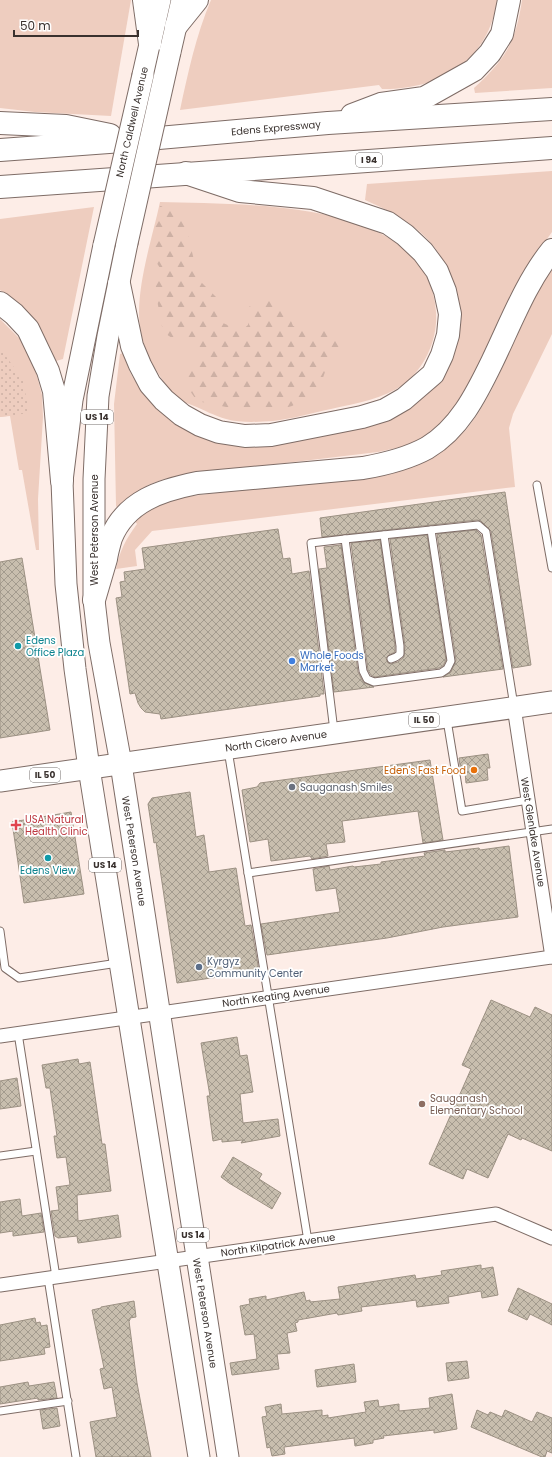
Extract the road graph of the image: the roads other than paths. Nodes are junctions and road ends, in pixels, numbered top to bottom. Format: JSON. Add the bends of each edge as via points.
{"nodes":[{"id":1,"x":144,"y":0,"type":"edge"},
{"id":2,"x":160,"y":0,"type":"edge"},
{"id":3,"x":182,"y":0,"type":"edge"},
{"id":4,"x":197,"y":0,"type":"edge"},
{"id":5,"x":509,"y":0,"type":"edge"},
{"id":6,"x":176,"y":26,"type":"junction"},
{"id":7,"x":150,"y":44,"type":"junction"},
{"id":8,"x":552,"y":109,"type":"edge"},
{"id":9,"x":0,"y":123,"type":"edge"},
{"id":10,"x":328,"y":123,"type":"junction"},
{"id":11,"x":136,"y":140,"type":"junction"},
{"id":12,"x":552,"y":148,"type":"edge"},
{"id":13,"x":0,"y":150,"type":"edge"},
{"id":14,"x":186,"y":173,"type":"junction"},
{"id":15,"x":0,"y":187,"type":"edge"},
{"id":16,"x":552,"y":250,"type":"edge"},
{"id":17,"x":119,"y":284,"type":"junction"},
{"id":18,"x":0,"y":303,"type":"edge"},
{"id":19,"x":62,"y":481,"type":"junction"},
{"id":20,"x":538,"y":485,"type":"dead end"},
{"id":21,"x":431,"y":530,"type":"junction"},
{"id":22,"x":384,"y":534,"type":"junction"},
{"id":23,"x":345,"y":539,"type":"junction"},
{"id":24,"x":552,"y":568,"type":"edge"},
{"id":25,"x":94,"y":600,"type":"junction"},
{"id":26,"x":391,"y":659,"type":"dead end"},
{"id":27,"x":552,"y":702,"type":"edge"},
{"id":28,"x":514,"y":707,"type":"junction"},
{"id":29,"x":446,"y":717,"type":"junction"},
{"id":30,"x":334,"y":733,"type":"junction"},
{"id":31,"x":228,"y":748,"type":"junction"},
{"id":32,"x":120,"y":764,"type":"junction"},
{"id":33,"x":89,"y":768,"type":"junction"},
{"id":34,"x":0,"y":781,"type":"edge"},
{"id":35,"x":528,"y":800,"type":"junction"},
{"id":36,"x":552,"y":829,"type":"edge"},
{"id":37,"x":533,"y":831,"type":"junction"},
{"id":38,"x":248,"y":873,"type":"junction"},
{"id":39,"x":0,"y":931,"type":"edge"},
{"id":40,"x":552,"y":957,"type":"edge"},
{"id":41,"x":120,"y":962,"type":"junction"},
{"id":42,"x":268,"y":997,"type":"junction"},
{"id":43,"x":158,"y":1013,"type":"junction"},
{"id":44,"x":129,"y":1017,"type":"junction"},
{"id":45,"x":18,"y":1033,"type":"junction"},
{"id":46,"x":0,"y":1036,"type":"edge"},
{"id":47,"x":36,"y":1151,"type":"junction"},
{"id":48,"x":0,"y":1156,"type":"edge"},
{"id":49,"x":552,"y":1238,"type":"edge"},
{"id":50,"x":308,"y":1241,"type":"junction"},
{"id":51,"x":196,"y":1257,"type":"junction"},
{"id":52,"x":168,"y":1261,"type":"junction"},
{"id":53,"x":52,"y":1278,"type":"junction"},
{"id":54,"x":0,"y":1285,"type":"edge"},
{"id":55,"x":68,"y":1401,"type":"junction"},
{"id":56,"x":0,"y":1411,"type":"edge"},
{"id":57,"x":76,"y":1457,"type":"edge"},
{"id":58,"x":199,"y":1457,"type":"edge"},
{"id":59,"x":228,"y":1457,"type":"edge"}],
"edges":[{"from":1,"to":7,"type":"highway"},
{"from":2,"to":7,"type":"main road","name":"North Caldwell Avenue"},
{"from":3,"to":6,"type":"main road","number":"US 14"},
{"from":4,"to":6,"type":"highway"},
{"from":5,"to":10,"type":"highway","via":[[502,34],[490,54],[474,70],[424,98],[381,104]]},
{"from":6,"to":17,"type":"main road","name":"West Peterson Avenue","number":"US 14","bridge":true},
{"from":7,"to":19,"type":"main road","name":"North Caldwell Avenue","number":"US 14","bridge":true,"via":[[72,400]]},
{"from":8,"to":10,"type":"highway","name":"Edens Expressway"},
{"from":9,"to":11,"type":"highway","via":[[66,126]]},
{"from":10,"to":11,"type":"highway","name":"Edens Expressway"},
{"from":11,"to":13,"type":"highway","name":"Edens Expressway"},
{"from":12,"to":14,"type":"highway","number":"I 94"},
{"from":14,"to":15,"type":"highway","number":"I 94"},
{"from":14,"to":17,"type":"highway","via":[[240,191],[313,198],[388,223],[406,235],[437,271],[447,298],[450,314],[448,335],[433,374],[404,399],[385,410],[362,417],[270,435],[245,436],[219,432],[200,425],[182,414],[164,400],[150,384],[132,346]]},
{"from":16,"to":25,"type":"highway","via":[[533,279],[476,395],[447,433],[406,458],[387,463],[363,468],[197,483],[153,495],[122,520],[111,538]]},
{"from":17,"to":25,"type":"main road","name":"West Peterson Avenue","number":"US 14","via":[[98,396],[94,479]]},
{"from":18,"to":19,"type":"highway","via":[[28,329],[48,371],[54,391]]},
{"from":19,"to":33,"type":"main road","number":"US 14","via":[[66,584]]},
{"from":20,"to":24,"type":"lane"},
{"from":21,"to":22,"type":"lane"},
{"from":21,"to":23,"type":"lane","via":[[451,661],[447,669],[441,673],[374,682],[366,679],[363,670]]},
{"from":21,"to":28,"type":"lane","via":[[478,525],[486,532]]},
{"from":22,"to":23,"type":"lane"},
{"from":22,"to":26,"type":"lane","via":[[400,646],[400,654]]},
{"from":23,"to":30,"type":"lane","via":[[311,543]]},
{"from":25,"to":32,"type":"main road","name":"West Peterson Avenue","number":"US 14"},
{"from":27,"to":28,"type":"main road","name":"North Cicero Avenue","number":"IL 50"},
{"from":28,"to":29,"type":"main road","name":"North Cicero Avenue","number":"IL 50"},
{"from":28,"to":35,"type":"street","name":"West Glenlake Avenue"},
{"from":29,"to":30,"type":"main road","name":"North Cicero Avenue","number":"IL 50"},
{"from":29,"to":35,"type":"lane","via":[[462,811]]},
{"from":30,"to":31,"type":"main road","name":"North Cicero Avenue","number":"IL 50"},
{"from":31,"to":32,"type":"main road","name":"North Cicero Avenue","number":"IL 50"},
{"from":31,"to":38,"type":"lane"},
{"from":32,"to":33,"type":"main road","name":"North Cicero Avenue","number":"IL 50"},
{"from":32,"to":43,"type":"main road","name":"West Peterson Avenue","number":"US 14"},
{"from":33,"to":34,"type":"main road","name":"North Cicero Avenue","number":"IL 50"},
{"from":33,"to":41,"type":"main road","number":"US 14"},
{"from":35,"to":37,"type":"street","name":"West Glenlake Avenue"},
{"from":36,"to":37,"type":"lane"},
{"from":37,"to":38,"type":"lane"},
{"from":37,"to":40,"type":"street","name":"West Glenlake Avenue"},
{"from":38,"to":42,"type":"lane"},
{"from":39,"to":41,"type":"lane","via":[[5,968],[19,978]]},
{"from":40,"to":42,"type":"street","name":"North Keating Avenue"},
{"from":41,"to":44,"type":"main road","number":"US 14"},
{"from":42,"to":43,"type":"street","name":"North Keating Avenue"},
{"from":42,"to":50,"type":"lane"},
{"from":43,"to":44,"type":"street","name":"North Keating Avenue"},
{"from":43,"to":51,"type":"main road","name":"West Peterson Avenue","number":"US 14"},
{"from":44,"to":45,"type":"street","name":"North Keating Avenue"},
{"from":44,"to":52,"type":"main road","number":"US 14"},
{"from":45,"to":46,"type":"street","name":"North Keating Avenue"},
{"from":45,"to":47,"type":"lane"},
{"from":47,"to":48,"type":"lane"},
{"from":47,"to":53,"type":"lane"},
{"from":49,"to":50,"type":"street","name":"North Kilpatrick Avenue","via":[[496,1214]]},
{"from":50,"to":51,"type":"street","name":"North Kilpatrick Avenue"},
{"from":51,"to":52,"type":"street","name":"North Kilpatrick Avenue"},
{"from":51,"to":59,"type":"main road","name":"West Peterson Avenue","number":"US 14"},
{"from":52,"to":53,"type":"street","name":"North Kilpatrick Avenue"},
{"from":52,"to":58,"type":"main road","number":"US 14"},
{"from":53,"to":54,"type":"street","name":"North Kilpatrick Avenue"},
{"from":53,"to":55,"type":"lane"},
{"from":55,"to":56,"type":"lane"},
{"from":55,"to":57,"type":"lane"}]}
